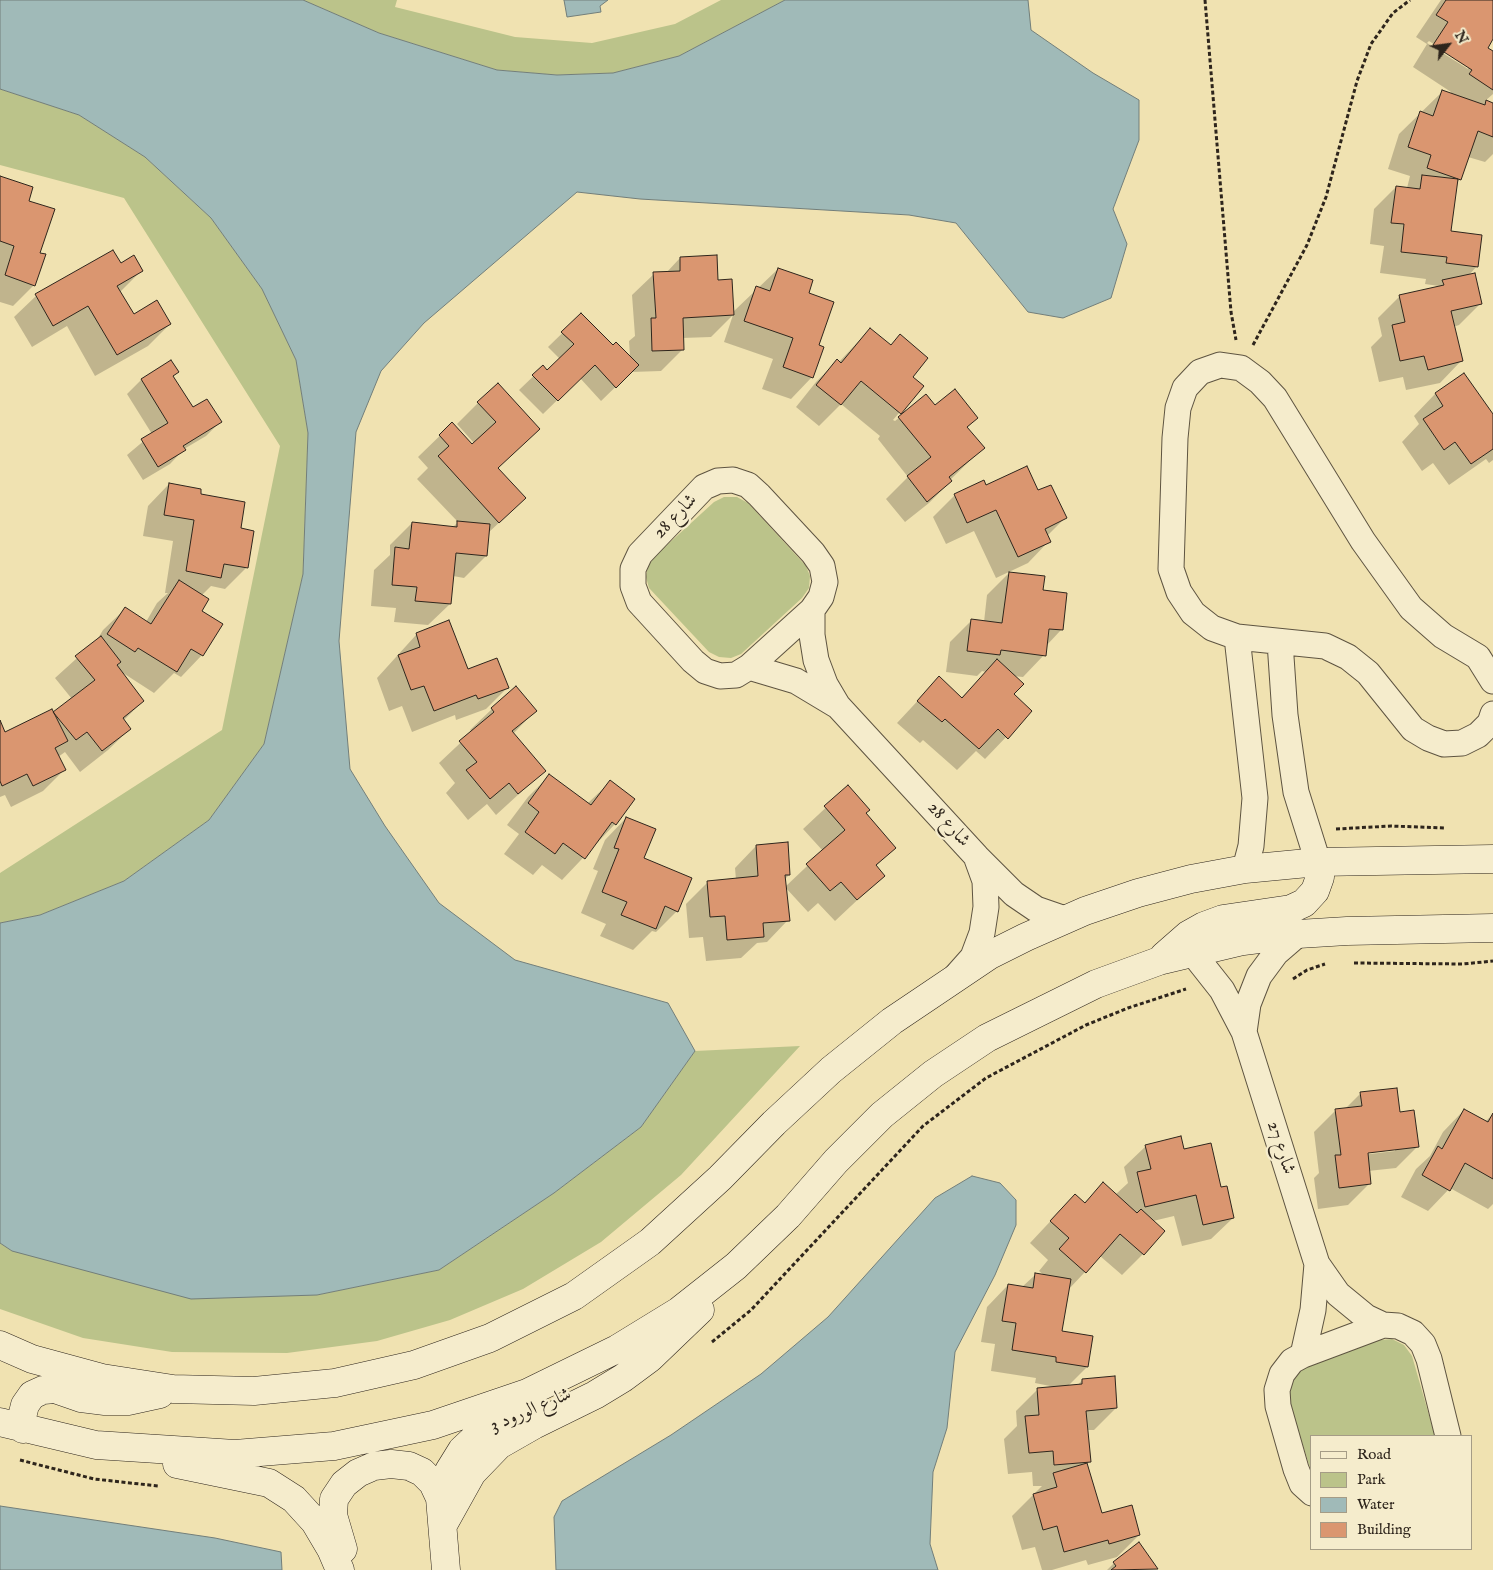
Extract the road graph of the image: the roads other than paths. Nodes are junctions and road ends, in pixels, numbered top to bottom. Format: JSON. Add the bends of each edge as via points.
{"nodes":[{"id":1,"x":812,"y":610,"type":"junction"},
{"id":2,"x":1237,"y":637,"type":"junction"},
{"id":3,"x":1280,"y":642,"type":"junction"},
{"id":4,"x":749,"y":667,"type":"junction"},
{"id":5,"x":1493,"y":681,"type":"edge"},
{"id":6,"x":838,"y":706,"type":"junction"},
{"id":7,"x":1493,"y":714,"type":"edge"},
{"id":8,"x":977,"y":857,"type":"junction"},
{"id":9,"x":1493,"y":860,"type":"edge"},
{"id":10,"x":1318,"y":862,"type":"junction"},
{"id":11,"x":1245,"y":869,"type":"junction"},
{"id":12,"x":1065,"y":919,"type":"junction"},
{"id":13,"x":1493,"y":928,"type":"edge"},
{"id":14,"x":1298,"y":934,"type":"junction"},
{"id":15,"x":1192,"y":952,"type":"junction"},
{"id":16,"x":1159,"y":961,"type":"junction"},
{"id":17,"x":956,"y":976,"type":"junction"},
{"id":18,"x":1244,"y":1032,"type":"junction"},
{"id":19,"x":1317,"y":1264,"type":"junction"},
{"id":20,"x":736,"y":1266,"type":"junction"},
{"id":21,"x":1383,"y":1325,"type":"junction"},
{"id":22,"x":0,"y":1345,"type":"edge"},
{"id":23,"x":1303,"y":1355,"type":"junction"},
{"id":24,"x":650,"y":1358,"type":"junction"},
{"id":25,"x":174,"y":1389,"type":"junction"},
{"id":26,"x":12,"y":1425,"type":"edge"},
{"id":27,"x":1448,"y":1435,"type":"edge"},
{"id":28,"x":135,"y":1449,"type":"junction"},
{"id":29,"x":1310,"y":1491,"type":"edge"},
{"id":30,"x":440,"y":1498,"type":"junction"},
{"id":31,"x":443,"y":1525,"type":"junction"},
{"id":32,"x":340,"y":1570,"type":"edge"},
{"id":33,"x":351,"y":1570,"type":"edge"},
{"id":34,"x":446,"y":1570,"type":"edge"}],
"edges":[{"from":1,"to":4,"type":"street","name":"شارع 28"},
{"from":1,"to":4,"type":"street","name":"شارع 28","via":[[821,598],[825,582],[822,566],[813,553],[748,485],[733,480],[718,481],[704,488],[640,554],[633,569],[633,586],[639,602],[705,671],[720,676],[736,675]]},
{"from":1,"to":6,"type":"street","name":"شارع 28","via":[[816,660]]},
{"from":2,"to":3,"type":"street"},
{"from":2,"to":5,"type":"street","via":[[1212,628],[1193,613],[1178,592],[1172,569],[1178,408],[1185,388],[1200,372],[1220,365],[1241,368],[1275,398],[1341,508],[1411,608],[1443,636],[1478,657]]},
{"from":2,"to":11,"type":"street","via":[[1255,798],[1251,846]]},
{"from":3,"to":7,"type":"street","via":[[1325,646],[1348,657],[1368,673],[1414,729],[1444,744],[1462,743],[1478,736],[1490,723]]},
{"from":3,"to":10,"type":"street","via":[[1285,715],[1296,792]]},
{"from":4,"to":6,"type":"street","name":"شارع 28","via":[[796,681]]},
{"from":6,"to":8,"type":"street","name":"شارع 28"},
{"from":8,"to":12,"type":"street","name":"شارع 28","via":[[1014,894],[1036,909]]},
{"from":8,"to":17,"type":"street","name":"شارع 28","via":[[985,881],[982,933],[973,957]]},
{"from":9,"to":10,"type":"street"},
{"from":10,"to":11,"type":"street"},
{"from":10,"to":16,"type":"street","via":[[1320,877],[1315,891],[1304,903],[1291,909],[1223,919],[1204,926],[1180,941]]},
{"from":11,"to":12,"type":"street","via":[[1138,893]]},
{"from":12,"to":17,"type":"street","via":[[990,955]]},
{"from":13,"to":14,"type":"street"},
{"from":14,"to":15,"type":"street"},
{"from":14,"to":18,"type":"street","name":"شارع 27","via":[[1276,953],[1259,976],[1248,1004]]},
{"from":15,"to":16,"type":"street"},
{"from":15,"to":18,"type":"street","name":"شارع 27","via":[[1222,990]]},
{"from":16,"to":20,"type":"street","via":[[1096,984],[1045,1009],[987,1038],[932,1074],[882,1115],[788,1216]]},
{"from":17,"to":25,"type":"street","via":[[892,1021],[832,1070],[650,1242],[574,1296],[490,1338],[414,1366],[317,1385],[254,1391]]},
{"from":18,"to":19,"type":"street","name":"شارع 27"},
{"from":19,"to":21,"type":"street","name":"شارع 27","via":[[1338,1294],[1366,1317]]},
{"from":19,"to":23,"type":"street","name":"شارع 27"},
{"from":20,"to":24,"type":"street","name":"شارع الورود 3","via":[[704,1306]]},
{"from":20,"to":28,"type":"street","via":[[679,1310],[617,1349],[528,1393],[433,1425],[334,1446],[235,1454]]},
{"from":21,"to":23,"type":"street"},
{"from":21,"to":27,"type":"street","name":"شارع 27","via":[[1413,1332],[1424,1344]]},
{"from":22,"to":25,"type":"street","via":[[32,1359],[102,1378]]},
{"from":23,"to":29,"type":"street","via":[[1292,1361],[1282,1374],[1277,1390],[1278,1406],[1296,1470],[1302,1484]]},
{"from":24,"to":30,"type":"street","name":"شارع الورود 3","via":[[588,1387],[501,1421],[479,1434],[462,1450],[448,1471]]},
{"from":24,"to":31,"type":"street","name":"شارع الورود 3","via":[[595,1395],[499,1445],[472,1473]]},
{"from":25,"to":26,"type":"street","via":[[128,1401],[81,1398],[43,1390],[32,1395],[22,1417]]},
{"from":26,"to":28,"type":"street","via":[[96,1445]]},
{"from":28,"to":32,"type":"street","via":[[184,1466],[269,1483],[294,1499],[315,1522]]},
{"from":30,"to":31,"type":"street","name":"شارع الورود 3"},
{"from":30,"to":33,"type":"street","via":[[434,1483],[409,1466],[374,1466],[344,1484],[334,1499],[333,1515]]},
{"from":31,"to":34,"type":"street","name":"شارع الورود 3"}]}
